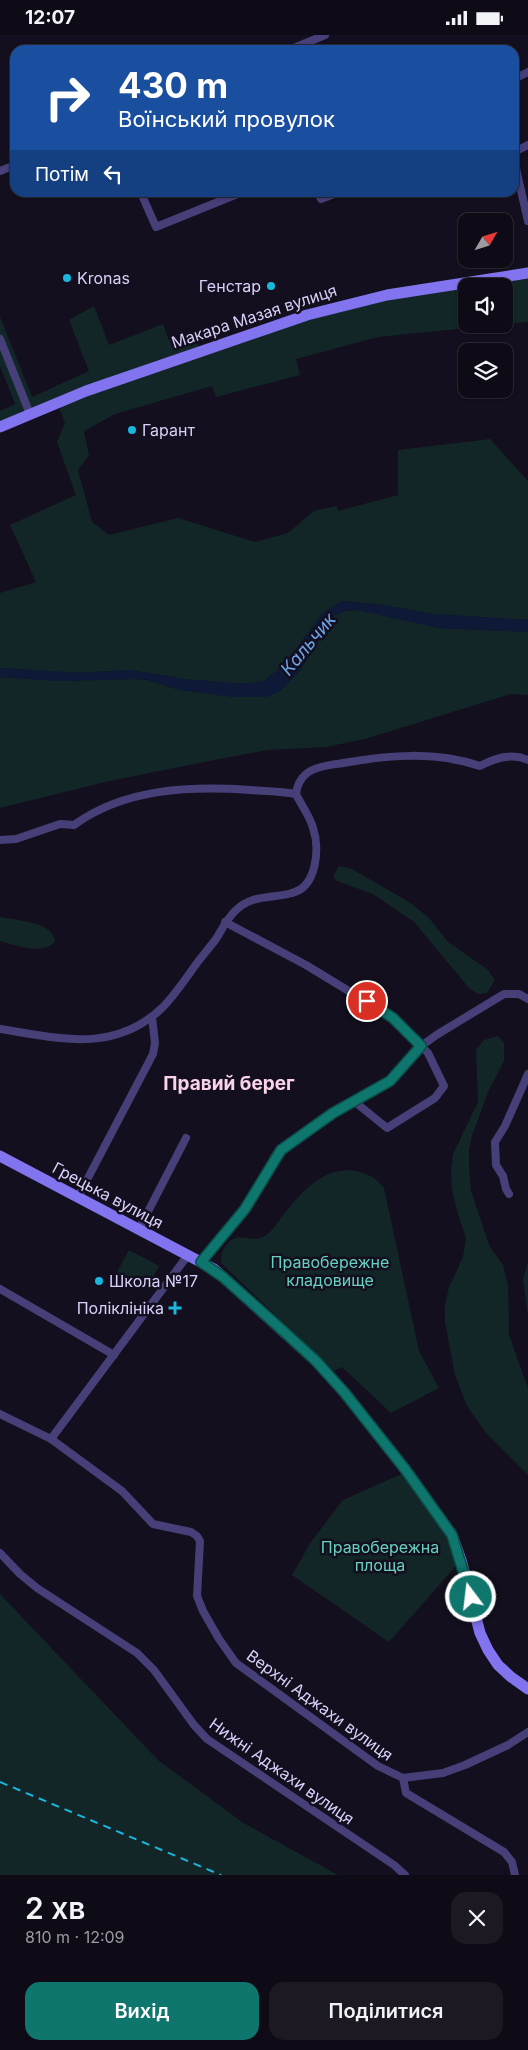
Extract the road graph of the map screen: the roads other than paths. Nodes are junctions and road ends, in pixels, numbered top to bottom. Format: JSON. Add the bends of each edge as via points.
{"nodes":[{"id":1,"x":325,"y":35,"type":"edge"},
{"id":2,"x":300,"y":45,"type":"edge"},
{"id":3,"x":519,"y":182,"type":"edge"},
{"id":4,"x":143,"y":197,"type":"edge"},
{"id":5,"x":230,"y":197,"type":"edge"},
{"id":6,"x":528,"y":221,"type":"edge"},
{"id":7,"x":528,"y":273,"type":"edge"},
{"id":8,"x":0,"y":339,"type":"edge"},
{"id":9,"x":30,"y":414,"type":"junction"},
{"id":10,"x":0,"y":427,"type":"edge"},
{"id":11,"x":528,"y":760,"type":"edge"},
{"id":12,"x":296,"y":794,"type":"junction"},
{"id":13,"x":0,"y":840,"type":"edge"},
{"id":14,"x":225,"y":922,"type":"junction"},
{"id":15,"x":528,"y":999,"type":"edge"},
{"id":16,"x":152,"y":1017,"type":"junction"},
{"id":17,"x":0,"y":1029,"type":"edge"},
{"id":18,"x":421,"y":1046,"type":"junction"},
{"id":19,"x":528,"y":1074,"type":"edge"},
{"id":20,"x":355,"y":1102,"type":"junction"},
{"id":21,"x":186,"y":1138,"type":"dead end"},
{"id":22,"x":0,"y":1156,"type":"edge"},
{"id":23,"x":509,"y":1194,"type":"dead end"},
{"id":24,"x":78,"y":1197,"type":"junction"},
{"id":25,"x":139,"y":1229,"type":"junction"},
{"id":26,"x":188,"y":1255,"type":"junction"},
{"id":27,"x":201,"y":1262,"type":"junction"},
{"id":28,"x":0,"y":1289,"type":"edge"},
{"id":29,"x":114,"y":1355,"type":"junction"},
{"id":30,"x":0,"y":1414,"type":"edge"},
{"id":31,"x":51,"y":1439,"type":"junction"},
{"id":32,"x":0,"y":1553,"type":"edge"},
{"id":33,"x":528,"y":1689,"type":"edge"},
{"id":34,"x":528,"y":1732,"type":"edge"},
{"id":35,"x":403,"y":1778,"type":"junction"},
{"id":36,"x":405,"y":1875,"type":"edge"},
{"id":37,"x":515,"y":1875,"type":"edge"}],
"edges":[{"from":1,"to":2,"type":"street"},
{"from":3,"to":6,"type":"street"},
{"from":4,"to":5,"type":"street","via":[[156,227]]},
{"from":7,"to":9,"type":"street","name":"Макара Мазая вулиця","via":[[387,295],[307,315],[181,357]]},
{"from":8,"to":9,"type":"street"},
{"from":9,"to":10,"type":"street","name":"Макара Мазая вулиця"},
{"from":11,"to":12,"type":"street","via":[[509,756],[480,766],[455,759],[384,756],[312,770],[299,782]]},
{"from":12,"to":13,"type":"street","via":[[236,789],[173,789],[108,805],[74,825],[60,824],[16,839]]},
{"from":12,"to":14,"type":"street","via":[[313,827],[316,843],[316,859],[306,885],[296,892],[246,902]]},
{"from":14,"to":16,"type":"street","via":[[174,994]]},
{"from":14,"to":18,"type":"street","via":[[351,991],[393,1018]]},
{"from":15,"to":18,"type":"street","via":[[519,994],[504,994]]},
{"from":16,"to":17,"type":"street","via":[[124,1033],[94,1040]]},
{"from":16,"to":24,"type":"street","via":[[155,1043],[152,1054]]},
{"from":18,"to":20,"type":"street","via":[[390,1081]]},
{"from":18,"to":20,"type":"street","via":[[435,1065],[444,1087],[435,1098],[387,1129]]},
{"from":19,"to":23,"type":"street","via":[[495,1142],[496,1165]]},
{"from":20,"to":27,"type":"street","via":[[333,1113],[281,1150],[245,1209]]},
{"from":21,"to":25,"type":"street"},
{"from":22,"to":24,"type":"street","name":"Грецька вулиця"},
{"from":24,"to":25,"type":"street","name":"Грецька вулиця"},
{"from":25,"to":26,"type":"street","name":"Грецька вулиця"},
{"from":26,"to":27,"type":"street","name":"Грецька вулиця"},
{"from":26,"to":29,"type":"street"},
{"from":27,"to":33,"type":"street","name":"Грецька вулиця","via":[[223,1277],[321,1366],[405,1469],[452,1535],[480,1633],[488,1650],[498,1665]]},
{"from":28,"to":29,"type":"street"},
{"from":29,"to":31,"type":"street"},
{"from":30,"to":31,"type":"street"},
{"from":31,"to":35,"type":"street","name":"Верхні Аджахи вулиця","via":[[122,1491],[152,1524],[197,1535],[200,1541],[200,1603],[236,1663],[378,1766]]},
{"from":32,"to":36,"type":"street","name":"Нижні Аджахи вулиця","via":[[37,1588],[137,1653],[207,1739]]},
{"from":34,"to":35,"type":"street","name":"Верхні Аджахи вулиця","via":[[465,1765],[443,1773]]},
{"from":35,"to":37,"type":"street","name":"Верхні Аджахи вулиця","via":[[406,1793],[504,1852],[512,1862]]}]}
